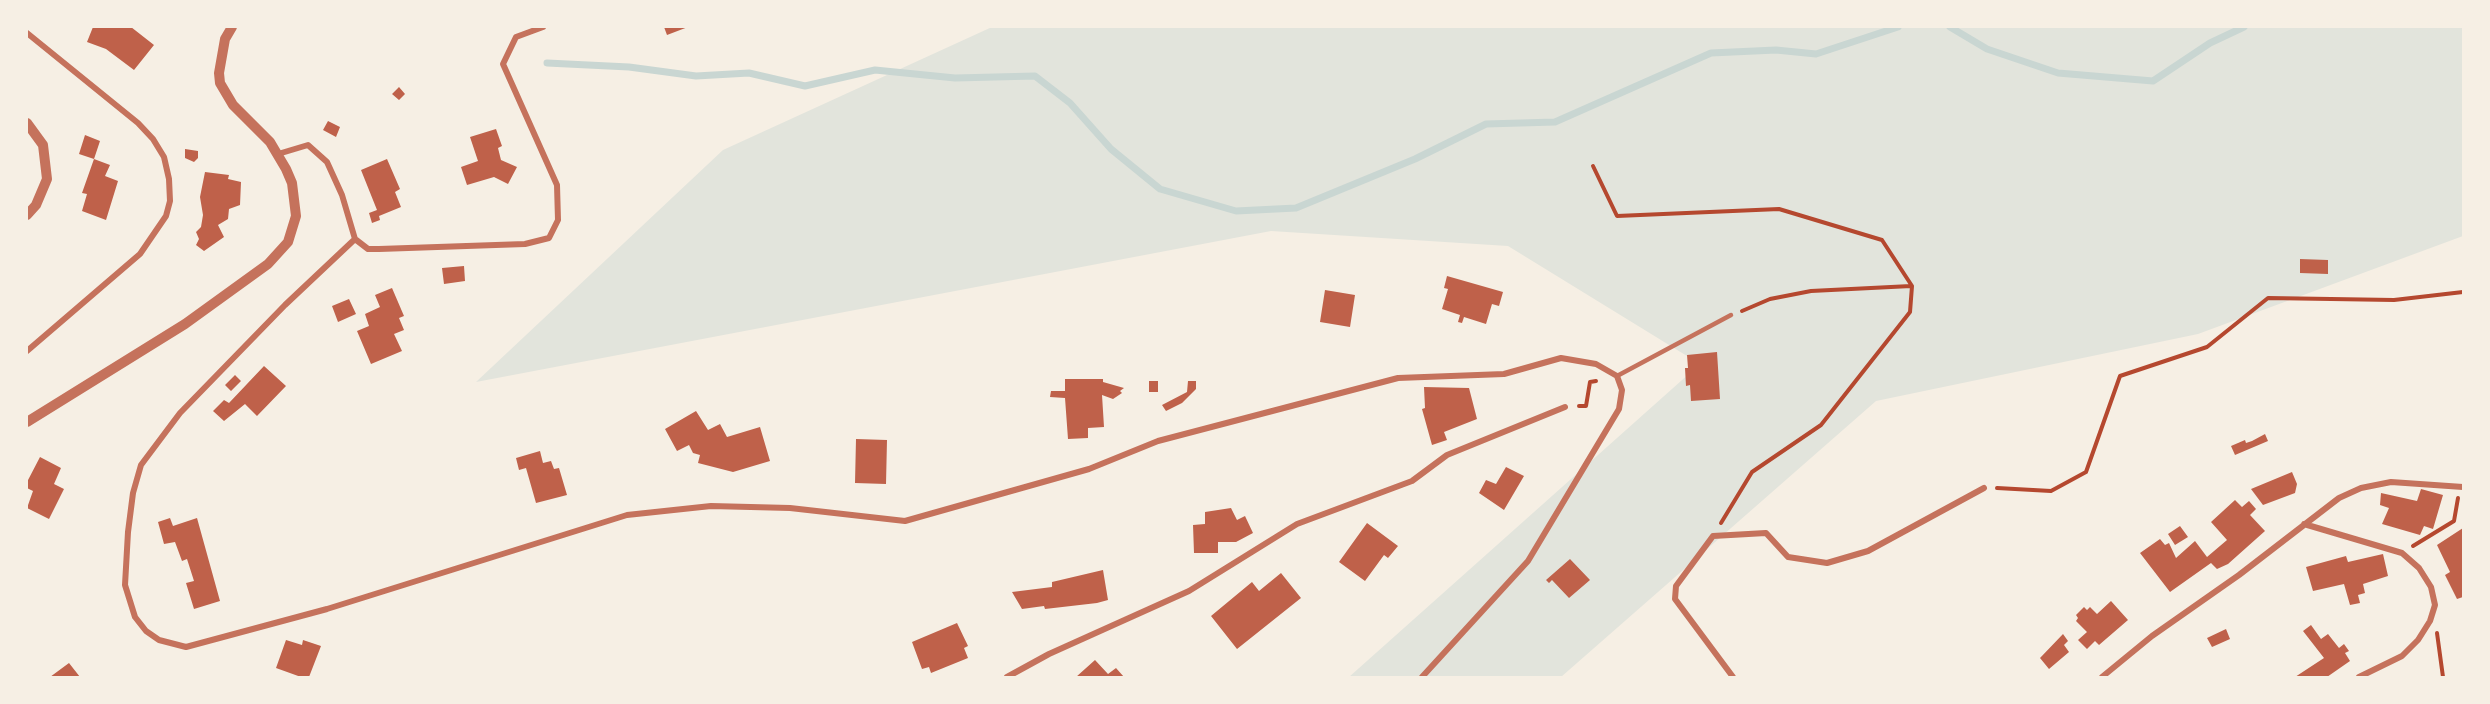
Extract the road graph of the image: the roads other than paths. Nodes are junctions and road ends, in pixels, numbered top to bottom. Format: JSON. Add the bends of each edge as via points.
{"nodes":[{"id":1,"x":232,"y":27,"type":"edge"},
{"id":2,"x":543,"y":27,"type":"edge"},
{"id":3,"x":27,"y":33,"type":"edge"},
{"id":4,"x":27,"y":123,"type":"edge"},
{"id":5,"x":278,"y":154,"type":"junction"},
{"id":6,"x":27,"y":215,"type":"edge"},
{"id":7,"x":355,"y":239,"type":"junction"},
{"id":8,"x":1731,"y":315,"type":"road end"},
{"id":9,"x":27,"y":351,"type":"edge"},
{"id":10,"x":1617,"y":376,"type":"junction"},
{"id":11,"x":1565,"y":407,"type":"road end"},
{"id":12,"x":27,"y":422,"type":"edge"},
{"id":13,"x":2462,"y":486,"type":"edge"},
{"id":14,"x":1984,"y":488,"type":"road end"},
{"id":15,"x":2304,"y":524,"type":"junction"},
{"id":16,"x":1006,"y":677,"type":"edge"},
{"id":17,"x":1422,"y":677,"type":"edge"},
{"id":18,"x":1733,"y":677,"type":"edge"},
{"id":19,"x":2102,"y":677,"type":"edge"},
{"id":20,"x":2359,"y":677,"type":"edge"}],
"edges":[{"from":1,"to":5,"type":"street","via":[[225,39],[220,83],[233,105]]},
{"from":2,"to":7,"type":"street","via":[[516,37],[503,64],[557,185],[558,220],[549,238],[525,244],[379,249],[368,249]]},
{"from":3,"to":9,"type":"street","via":[[153,139],[164,157],[170,201],[166,216],[140,254]]},
{"from":4,"to":6,"type":"street","via":[[43,145],[47,178]]},
{"from":5,"to":7,"type":"street","via":[[308,145],[327,162]]},
{"from":5,"to":12,"type":"street","via":[[292,183],[296,216],[294,230],[278,255],[185,324]]},
{"from":7,"to":10,"type":"street","via":[[180,412],[141,465],[129,522],[125,585],[135,617],[159,640],[186,647],[327,609],[627,515],[711,506],[790,508],[905,521],[1089,469],[1158,441],[1398,378],[1504,374],[1561,358],[1596,364]]},
{"from":8,"to":10,"type":"lane"},
{"from":10,"to":17,"type":"street","via":[[1622,390],[1618,409],[1528,561]]},
{"from":11,"to":16,"type":"street","via":[[1447,455],[1412,481],[1297,524],[1189,591]]},
{"from":13,"to":15,"type":"street","via":[[2391,482],[2361,488],[2339,498]]},
{"from":14,"to":18,"type":"street","via":[[1868,551],[1827,563],[1788,557],[1766,533],[1713,536],[1676,586],[1675,599]]},
{"from":15,"to":19,"type":"street"},
{"from":15,"to":20,"type":"street","via":[[2402,553],[2419,568],[2431,587],[2435,605],[2418,640],[2402,656]]}]}
